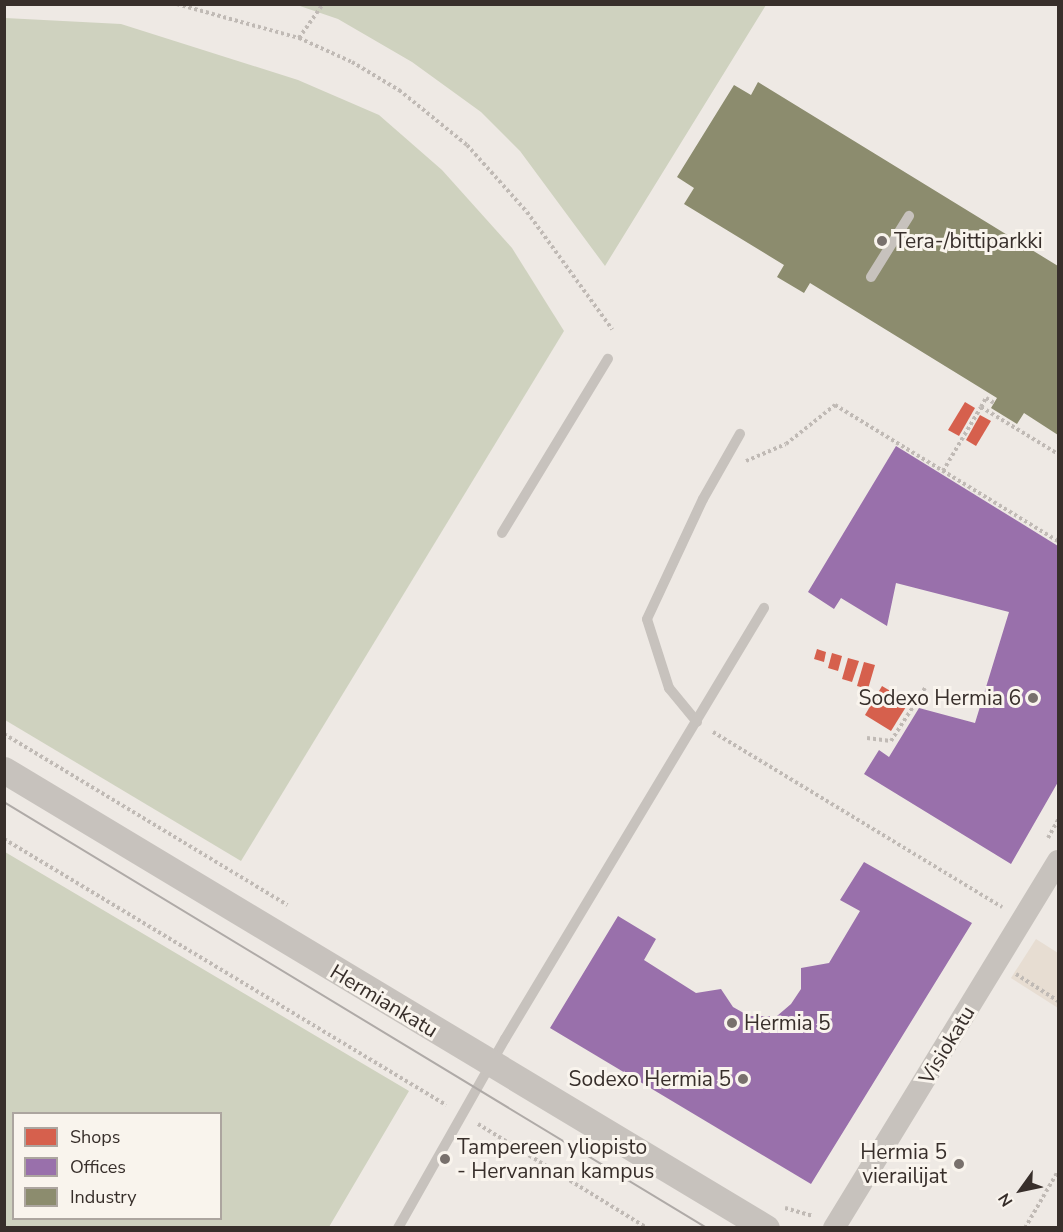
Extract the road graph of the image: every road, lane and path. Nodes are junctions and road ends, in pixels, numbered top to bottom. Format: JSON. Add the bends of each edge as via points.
{"nodes":[{"id":1,"x":177,"y":4,"type":"edge"},
{"id":2,"x":323,"y":4,"type":"edge"},
{"id":3,"x":299,"y":38,"type":"junction"},
{"id":4,"x":909,"y":216,"type":"dead end"},
{"id":5,"x":872,"y":277,"type":"dead end"},
{"id":6,"x":612,"y":329,"type":"dead end"},
{"id":7,"x":608,"y":359,"type":"dead end"},
{"id":8,"x":994,"y":403,"type":"dead end"},
{"id":9,"x":981,"y":407,"type":"junction"},
{"id":10,"x":740,"y":434,"type":"dead end"},
{"id":11,"x":1059,"y":454,"type":"edge"},
{"id":12,"x":724,"y":464,"type":"junction"},
{"id":13,"x":943,"y":471,"type":"junction"},
{"id":14,"x":501,"y":533,"type":"dead end"},
{"id":15,"x":1059,"y":542,"type":"edge"},
{"id":16,"x":764,"y":608,"type":"dead end"},
{"id":17,"x":925,"y":688,"type":"dead end"},
{"id":18,"x":697,"y":722,"type":"junction"},
{"id":19,"x":867,"y":738,"type":"dead end"},
{"id":20,"x":4,"y":770,"type":"edge"},
{"id":21,"x":4,"y":839,"type":"edge"},
{"id":22,"x":1059,"y":861,"type":"edge"},
{"id":23,"x":1023,"y":920,"type":"junction"},
{"id":24,"x":1014,"y":973,"type":"dead end"},
{"id":25,"x":1059,"y":1001,"type":"edge"},
{"id":26,"x":490,"y":1065,"type":"junction"},
{"id":27,"x":464,"y":1116,"type":"junction"},
{"id":28,"x":1059,"y":1171,"type":"edge"},
{"id":29,"x":398,"y":1227,"type":"edge"},
{"id":30,"x":647,"y":1227,"type":"edge"},
{"id":31,"x":766,"y":1227,"type":"edge"},
{"id":32,"x":834,"y":1227,"type":"edge"},
{"id":33,"x":1025,"y":1227,"type":"edge"}],
"edges":[{"from":1,"to":3,"type":"path"},
{"from":2,"to":3,"type":"path"},
{"from":3,"to":6,"type":"path","via":[[352,62],[399,90],[467,145],[527,212]]},
{"from":4,"to":5,"type":"lane"},
{"from":7,"to":14,"type":"lane"},
{"from":8,"to":9,"type":"path","via":[[986,398]]},
{"from":9,"to":11,"type":"path"},
{"from":9,"to":13,"type":"path"},
{"from":10,"to":12,"type":"lane"},
{"from":12,"to":13,"type":"path","via":[[765,456],[835,405]]},
{"from":12,"to":18,"type":"lane","via":[[703,499],[647,619],[669,688]]},
{"from":13,"to":15,"type":"path"},
{"from":16,"to":18,"type":"lane"},
{"from":17,"to":19,"type":"path","via":[[891,741]]},
{"from":18,"to":23,"type":"path"},
{"from":18,"to":26,"type":"lane"},
{"from":20,"to":26,"type":"street","name":"Hermiankatu"},
{"from":21,"to":27,"type":"path"},
{"from":22,"to":23,"type":"street","name":"Visiokatu"},
{"from":23,"to":32,"type":"street","name":"Visiokatu"},
{"from":24,"to":25,"type":"path"},
{"from":26,"to":27,"type":"lane"},
{"from":26,"to":31,"type":"street","name":"Hermiankatu"},
{"from":27,"to":29,"type":"lane"},
{"from":27,"to":30,"type":"path"},
{"from":28,"to":33,"type":"path"}]}
